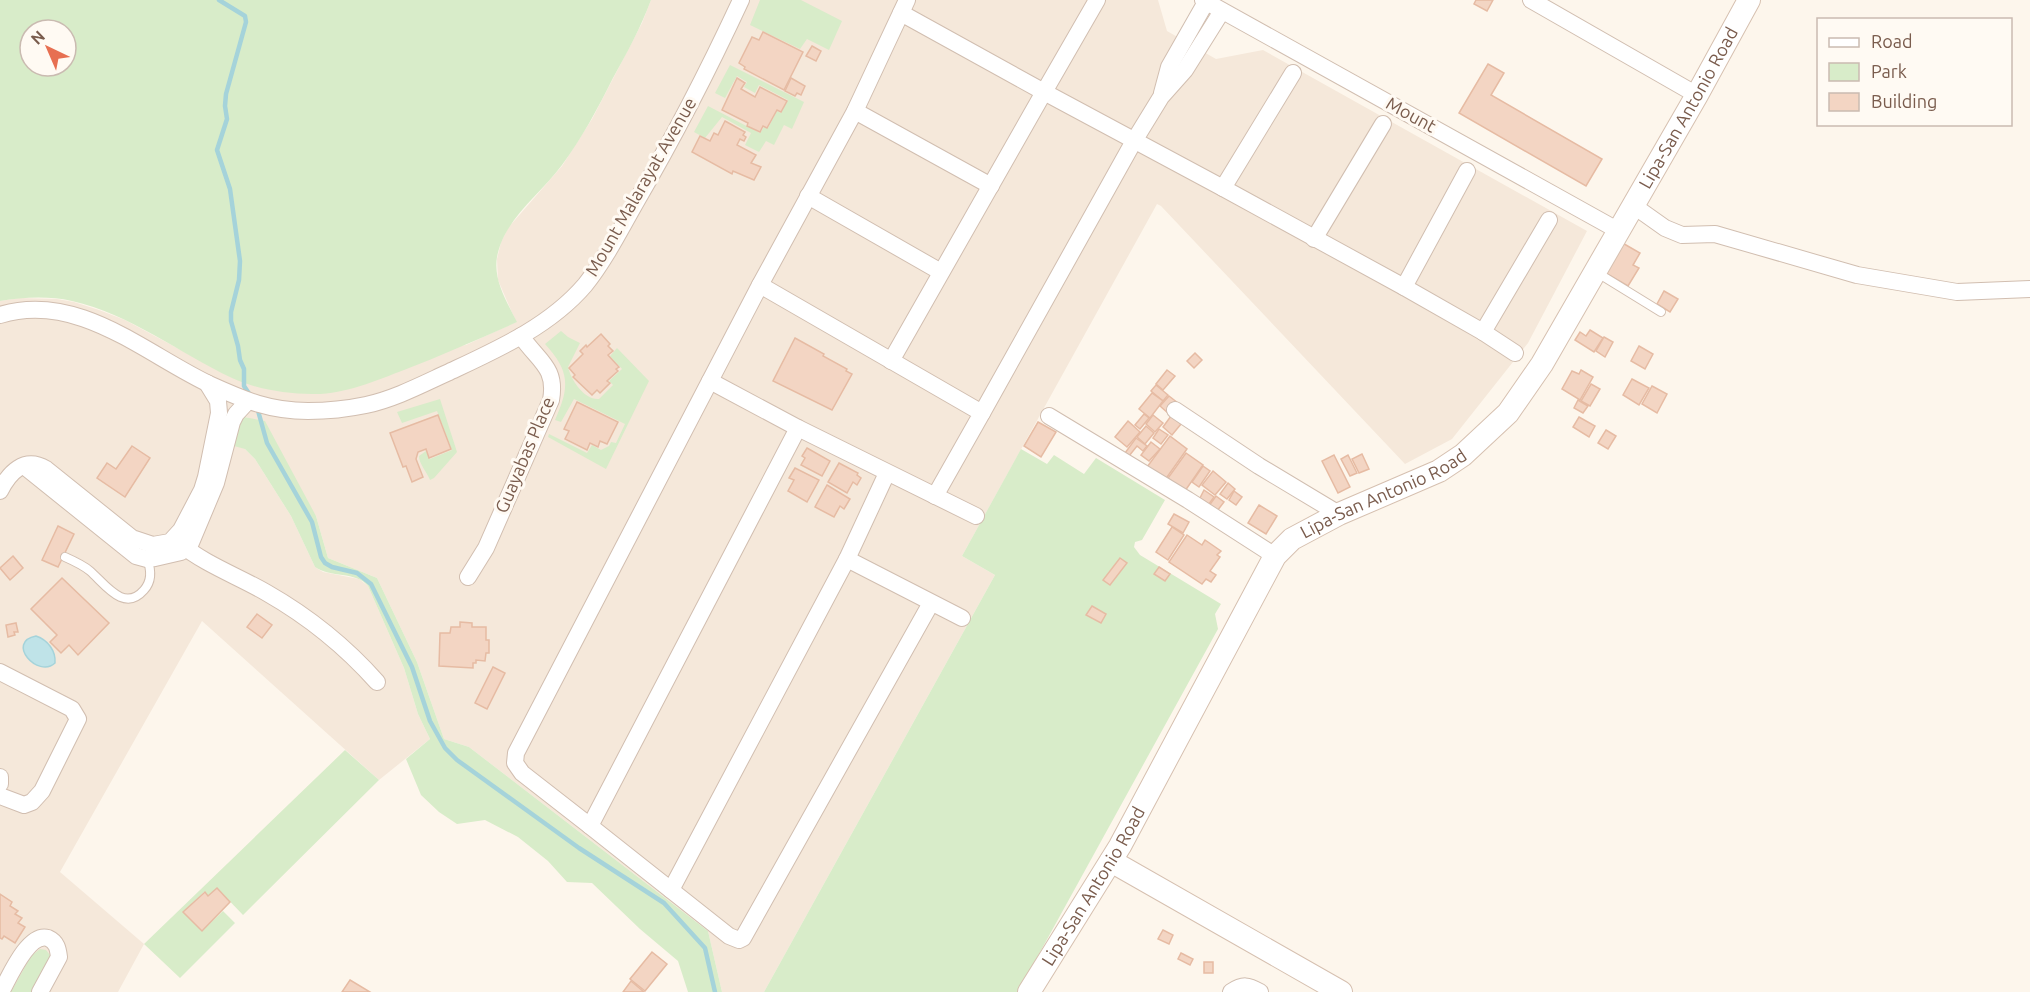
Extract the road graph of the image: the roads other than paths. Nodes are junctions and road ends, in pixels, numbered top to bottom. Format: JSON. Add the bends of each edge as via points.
{"nodes":[{"id":1,"x":741,"y":0,"type":"edge"},
{"id":2,"x":1097,"y":0,"type":"edge"},
{"id":3,"x":1531,"y":0,"type":"edge"},
{"id":4,"x":1749,"y":0,"type":"edge"},
{"id":5,"x":1204,"y":1,"type":"edge"},
{"id":6,"x":904,"y":6,"type":"edge"},
{"id":7,"x":1222,"y":11,"type":"junction"},
{"id":8,"x":1293,"y":73,"type":"dead end"},
{"id":9,"x":1044,"y":93,"type":"junction"},
{"id":10,"x":1697,"y":95,"type":"junction"},
{"id":11,"x":1161,"y":97,"type":"junction"},
{"id":12,"x":855,"y":111,"type":"junction"},
{"id":13,"x":1383,"y":124,"type":"dead end"},
{"id":14,"x":1134,"y":141,"type":"junction"},
{"id":15,"x":1467,"y":171,"type":"dead end"},
{"id":16,"x":991,"y":186,"type":"junction"},
{"id":17,"x":1223,"y":188,"type":"junction"},
{"id":18,"x":808,"y":196,"type":"junction"},
{"id":19,"x":1634,"y":206,"type":"junction"},
{"id":20,"x":1549,"y":220,"type":"dead end"},
{"id":21,"x":1619,"y":231,"type":"junction"},
{"id":22,"x":1314,"y":239,"type":"junction"},
{"id":23,"x":1596,"y":271,"type":"junction"},
{"id":24,"x":941,"y":272,"type":"junction"},
{"id":25,"x":760,"y":285,"type":"junction"},
{"id":26,"x":1404,"y":287,"type":"junction"},
{"id":27,"x":2030,"y":290,"type":"edge"},
{"id":28,"x":1661,"y":312,"type":"dead end"},
{"id":29,"x":0,"y":315,"type":"edge"},
{"id":30,"x":1483,"y":332,"type":"junction"},
{"id":31,"x":521,"y":336,"type":"junction"},
{"id":32,"x":1515,"y":352,"type":"dead end"},
{"id":33,"x":891,"y":362,"type":"junction"},
{"id":34,"x":710,"y":381,"type":"junction"},
{"id":35,"x":207,"y":383,"type":"junction"},
{"id":36,"x":254,"y":403,"type":"junction"},
{"id":37,"x":1175,"y":410,"type":"dead end"},
{"id":38,"x":982,"y":413,"type":"junction"},
{"id":39,"x":1049,"y":416,"type":"dead end"},
{"id":40,"x":798,"y":428,"type":"junction"},
{"id":41,"x":24,"y":466,"type":"junction"},
{"id":42,"x":887,"y":473,"type":"junction"},
{"id":43,"x":0,"y":491,"type":"edge"},
{"id":44,"x":935,"y":496,"type":"junction"},
{"id":45,"x":1339,"y":514,"type":"junction"},
{"id":46,"x":976,"y":516,"type":"dead end"},
{"id":47,"x":180,"y":544,"type":"junction"},
{"id":48,"x":1275,"y":556,"type":"junction"},
{"id":49,"x":65,"y":557,"type":"dead end"},
{"id":50,"x":147,"y":559,"type":"junction"},
{"id":51,"x":847,"y":559,"type":"junction"},
{"id":52,"x":468,"y":577,"type":"dead end"},
{"id":53,"x":931,"y":603,"type":"junction"},
{"id":54,"x":962,"y":618,"type":"dead end"},
{"id":55,"x":0,"y":672,"type":"edge"},
{"id":56,"x":377,"y":682,"type":"dead end"},
{"id":57,"x":0,"y":777,"type":"edge"},
{"id":58,"x":0,"y":784,"type":"edge"},
{"id":59,"x":0,"y":796,"type":"edge"},
{"id":60,"x":590,"y":826,"type":"junction"},
{"id":61,"x":1111,"y":861,"type":"junction"},
{"id":62,"x":671,"y":890,"type":"junction"},
{"id":63,"x":1036,"y":987,"type":"edge"},
{"id":64,"x":1,"y":992,"type":"edge"},
{"id":65,"x":40,"y":992,"type":"edge"},
{"id":66,"x":1231,"y":992,"type":"edge"},
{"id":67,"x":1260,"y":992,"type":"edge"},
{"id":68,"x":1341,"y":992,"type":"edge"}],
"edges":[{"from":1,"to":31,"type":"street","name":"Mount Malarayat Avenue","via":[[674,134],[604,257],[584,285],[555,314]]},
{"from":2,"to":9,"type":"street"},
{"from":3,"to":10,"type":"street"},
{"from":4,"to":10,"type":"main road","name":"Lipa-San Antonio Road"},
{"from":5,"to":7,"type":"street","name":"Mount"},
{"from":5,"to":11,"type":"street","via":[[1169,67]]},
{"from":6,"to":9,"type":"street"},
{"from":6,"to":12,"type":"street"},
{"from":7,"to":11,"type":"street","via":[[1185,70]]},
{"from":7,"to":21,"type":"street","name":"Mount"},
{"from":8,"to":17,"type":"street"},
{"from":9,"to":14,"type":"street"},
{"from":9,"to":16,"type":"street"},
{"from":10,"to":19,"type":"main road","name":"Lipa-San Antonio Road"},
{"from":11,"to":14,"type":"street"},
{"from":12,"to":16,"type":"street"},
{"from":12,"to":18,"type":"street"},
{"from":13,"to":22,"type":"street"},
{"from":14,"to":17,"type":"street"},
{"from":14,"to":38,"type":"street"},
{"from":15,"to":26,"type":"street"},
{"from":16,"to":24,"type":"street"},
{"from":17,"to":22,"type":"street"},
{"from":18,"to":24,"type":"street"},
{"from":18,"to":25,"type":"street"},
{"from":19,"to":21,"type":"main road","name":"Lipa-San Antonio Road"},
{"from":19,"to":27,"type":"street","via":[[1682,235],[1715,234],[1857,275],[1958,292]]},
{"from":20,"to":30,"type":"street"},
{"from":21,"to":23,"type":"main road","name":"Lipa-San Antonio Road"},
{"from":22,"to":26,"type":"street"},
{"from":23,"to":28,"type":"lane"},
{"from":23,"to":45,"type":"main road","name":"Lipa-San Antonio Road","via":[[1542,364],[1508,413],[1471,448],[1438,471]]},
{"from":24,"to":33,"type":"street"},
{"from":25,"to":33,"type":"street"},
{"from":25,"to":34,"type":"street"},
{"from":26,"to":30,"type":"street"},
{"from":29,"to":35,"type":"street","name":"Mount Malarayat Avenue","via":[[41,311],[81,318],[124,336]]},
{"from":30,"to":32,"type":"street"},
{"from":31,"to":36,"type":"street","name":"Mount Malarayat Avenue","via":[[424,384],[366,405],[308,411]]},
{"from":31,"to":52,"type":"street","name":"Guayabas Place","via":[[553,380],[551,400],[486,548]]},
{"from":33,"to":38,"type":"street"},
{"from":34,"to":40,"type":"street"},
{"from":34,"to":60,"type":"street","via":[[516,753],[515,763],[522,773]]},
{"from":35,"to":36,"type":"street","name":"Mount Malarayat Avenue"},
{"from":35,"to":47,"type":"street","via":[[218,401],[218,425],[202,490],[181,530]]},
{"from":36,"to":47,"type":"street","via":[[236,414],[216,483],[193,540]]},
{"from":37,"to":45,"type":"street"},
{"from":38,"to":44,"type":"street"},
{"from":39,"to":48,"type":"street"},
{"from":40,"to":42,"type":"street"},
{"from":40,"to":60,"type":"street"},
{"from":41,"to":43,"type":"street","via":[[11,472]]},
{"from":41,"to":47,"type":"street","via":[[32,464],[45,469],[132,538],[159,545]]},
{"from":41,"to":50,"type":"street","via":[[130,552]]},
{"from":42,"to":44,"type":"street"},
{"from":42,"to":51,"type":"street"},
{"from":44,"to":46,"type":"street"},
{"from":45,"to":48,"type":"main road","name":"Lipa-San Antonio Road","via":[[1292,539]]},
{"from":47,"to":50,"type":"street"},
{"from":47,"to":56,"type":"street","via":[[316,624],[353,655]]},
{"from":48,"to":61,"type":"main road","name":"Lipa-San Antonio Road"},
{"from":49,"to":50,"type":"lane","via":[[126,599],[146,588],[150,576]]},
{"from":51,"to":53,"type":"street"},
{"from":51,"to":62,"type":"street"},
{"from":53,"to":54,"type":"street"},
{"from":53,"to":62,"type":"street","via":[[743,938],[729,936]]},
{"from":55,"to":59,"type":"street","via":[[72,709],[78,719],[35,799],[24,805]]},
{"from":57,"to":58,"type":"street"},
{"from":60,"to":62,"type":"street"},
{"from":61,"to":63,"type":"main road","name":"Lipa-San Antonio Road"},
{"from":61,"to":68,"type":"main road"},
{"from":64,"to":65,"type":"street","via":[[26,948],[41,937],[56,944],[59,957]]},
{"from":66,"to":67,"type":"street","via":[[1242,985]]}]}
